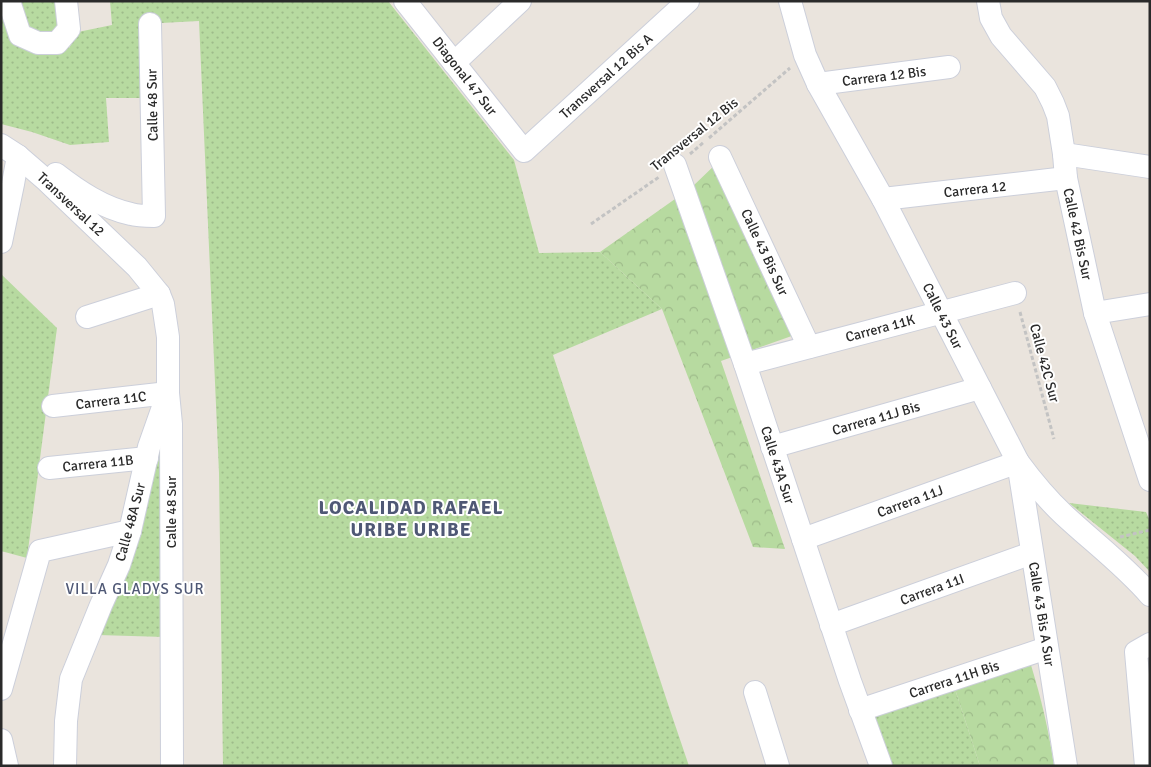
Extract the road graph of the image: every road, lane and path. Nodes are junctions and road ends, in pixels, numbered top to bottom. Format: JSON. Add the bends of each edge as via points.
{"nodes":[{"id":1,"x":9,"y":1,"type":"edge"},
{"id":2,"x":66,"y":1,"type":"edge"},
{"id":3,"x":405,"y":1,"type":"edge"},
{"id":4,"x":520,"y":1,"type":"edge"},
{"id":5,"x":688,"y":1,"type":"edge"},
{"id":6,"x":790,"y":1,"type":"edge"},
{"id":7,"x":988,"y":1,"type":"edge"},
{"id":8,"x":150,"y":24,"type":"dead end"},
{"id":9,"x":805,"y":55,"type":"junction"},
{"id":10,"x":454,"y":63,"type":"junction"},
{"id":11,"x":949,"y":67,"type":"dead end"},
{"id":12,"x":818,"y":84,"type":"junction"},
{"id":13,"x":7,"y":148,"type":"edge"},
{"id":14,"x":524,"y":150,"type":"joint"},
{"id":15,"x":1064,"y":154,"type":"junction"},
{"id":16,"x":720,"y":157,"type":"dead end"},
{"id":17,"x":676,"y":165,"type":"junction"},
{"id":18,"x":1150,"y":167,"type":"edge"},
{"id":19,"x":1066,"y":178,"type":"junction"},
{"id":20,"x":883,"y":199,"type":"junction"},
{"id":21,"x":591,"y":224,"type":"dead end"},
{"id":22,"x":1,"y":242,"type":"edge"},
{"id":23,"x":137,"y":267,"type":"joint"},
{"id":24,"x":1015,"y":293,"type":"joint"},
{"id":25,"x":159,"y":294,"type":"junction"},
{"id":26,"x":1150,"y":304,"type":"edge"},
{"id":27,"x":941,"y":312,"type":"junction"},
{"id":28,"x":1095,"y":313,"type":"junction"},
{"id":29,"x":87,"y":317,"type":"dead end"},
{"id":30,"x":809,"y":347,"type":"junction"},
{"id":31,"x":745,"y":364,"type":"junction"},
{"id":32,"x":980,"y":388,"type":"junction"},
{"id":33,"x":168,"y":393,"type":"junction"},
{"id":34,"x":53,"y":406,"type":"dead end"},
{"id":35,"x":1054,"y":439,"type":"dead end"},
{"id":36,"x":772,"y":447,"type":"junction"},
{"id":37,"x":146,"y":458,"type":"junction"},
{"id":38,"x":1018,"y":462,"type":"junction"},
{"id":39,"x":49,"y":468,"type":"dead end"},
{"id":40,"x":1150,"y":480,"type":"edge"},
{"id":41,"x":130,"y":531,"type":"junction"},
{"id":42,"x":803,"y":539,"type":"junction"},
{"id":43,"x":1032,"y":553,"type":"junction"},
{"id":44,"x":1150,"y":595,"type":"edge"},
{"id":45,"x":831,"y":625,"type":"junction"},
{"id":46,"x":1150,"y":644,"type":"edge"},
{"id":47,"x":1047,"y":648,"type":"junction"},
{"id":48,"x":1,"y":689,"type":"edge"},
{"id":49,"x":755,"y":692,"type":"dead end"},
{"id":50,"x":860,"y":710,"type":"junction"},
{"id":51,"x":1,"y":740,"type":"edge"},
{"id":52,"x":7,"y":766,"type":"edge"},
{"id":53,"x":65,"y":766,"type":"edge"},
{"id":54,"x":172,"y":766,"type":"edge"},
{"id":55,"x":778,"y":766,"type":"edge"},
{"id":56,"x":881,"y":766,"type":"edge"},
{"id":57,"x":1066,"y":766,"type":"edge"},
{"id":58,"x":1146,"y":766,"type":"edge"}],
"edges":[{"from":1,"to":2,"type":"street","via":[[20,35],[38,43],[58,43],[69,29]]},
{"from":3,"to":10,"type":"street","name":"Diagonal 47 Sur"},
{"from":4,"to":10,"type":"street"},
{"from":5,"to":14,"type":"street","name":"Transversal 12 Bis A"},
{"from":6,"to":9,"type":"street","name":"Calle 43 Sur"},
{"from":7,"to":15,"type":"street","name":"Calle 42 Bis Sur","via":[[991,18],[1001,36],[1045,88],[1053,103]]},
{"from":8,"to":13,"type":"street","name":"Calle 48 Sur","via":[[154,216],[131,214],[100,203],[45,166]]},
{"from":9,"to":12,"type":"street","name":"Calle 43 Sur"},
{"from":9,"to":17,"type":"path","name":"Transversal 12 Bis"},
{"from":10,"to":14,"type":"street","name":"Diagonal 47 Sur"},
{"from":11,"to":12,"type":"street","name":"Carrera 12 Bis"},
{"from":12,"to":20,"type":"street","name":"Calle 43 Sur"},
{"from":13,"to":22,"type":"street","via":[[14,184]]},
{"from":13,"to":23,"type":"street","name":"Transversal 12","via":[[47,181]]},
{"from":15,"to":18,"type":"street"},
{"from":15,"to":19,"type":"street","name":"Calle 42 Bis Sur"},
{"from":16,"to":30,"type":"street","name":"Calle 43 Bis Sur"},
{"from":17,"to":21,"type":"path","name":"Transversal 12 Bis"},
{"from":17,"to":31,"type":"street","name":"Calle 43A Sur"},
{"from":19,"to":20,"type":"street","name":"Carrera 12"},
{"from":19,"to":28,"type":"street","name":"Calle 42 Bis Sur"},
{"from":20,"to":27,"type":"street","name":"Calle 43 Sur"},
{"from":23,"to":25,"type":"street","name":"Calle 48 Sur"},
{"from":24,"to":27,"type":"street","name":"Carrera 11K"},
{"from":24,"to":35,"type":"path","name":"Calle 42C Sur"},
{"from":25,"to":29,"type":"street"},
{"from":25,"to":33,"type":"street","name":"Calle 48 Sur","via":[[168,337]]},
{"from":26,"to":28,"type":"street"},
{"from":27,"to":30,"type":"street","name":"Carrera 11K"},
{"from":27,"to":32,"type":"street","name":"Calle 43 Sur"},
{"from":28,"to":40,"type":"street","name":"Calle 42 Bis Sur"},
{"from":30,"to":31,"type":"street","name":"Carrera 11K"},
{"from":31,"to":36,"type":"street","name":"Calle 43A Sur"},
{"from":32,"to":36,"type":"street","name":"Carrera 11J Bis"},
{"from":32,"to":38,"type":"street","name":"Calle 43 Sur"},
{"from":33,"to":34,"type":"street","name":"Carrera 11C"},
{"from":33,"to":37,"type":"street","name":"Calle 48A Sur"},
{"from":33,"to":54,"type":"street","name":"Calle 48 Sur","via":[[171,424]]},
{"from":36,"to":42,"type":"street","name":"Calle 43A Sur"},
{"from":37,"to":39,"type":"street","name":"Carrera 11B"},
{"from":37,"to":41,"type":"street","name":"Calle 48A Sur"},
{"from":38,"to":42,"type":"street","name":"Carrera 11J"},
{"from":38,"to":43,"type":"street","name":"Calle 43 Bis A Sur"},
{"from":38,"to":44,"type":"street","name":"Calle 43 Sur","via":[[1040,492]]},
{"from":41,"to":48,"type":"street","via":[[40,551]]},
{"from":41,"to":53,"type":"street","name":"Calle 48A Sur","via":[[71,679]]},
{"from":42,"to":45,"type":"street","name":"Calle 43A Sur"},
{"from":43,"to":45,"type":"street","name":"Carrera 11I"},
{"from":43,"to":47,"type":"street","name":"Calle 43 Bis A Sur"},
{"from":45,"to":50,"type":"street","name":"Calle 43A Sur"},
{"from":46,"to":58,"type":"street","via":[[1136,652]]},
{"from":47,"to":50,"type":"street","name":"Carrera 11H Bis"},
{"from":47,"to":57,"type":"street","name":"Calle 43 Bis A Sur"},
{"from":49,"to":55,"type":"street"},
{"from":50,"to":56,"type":"street","name":"Calle 43A Sur"},
{"from":51,"to":52,"type":"street"}]}
